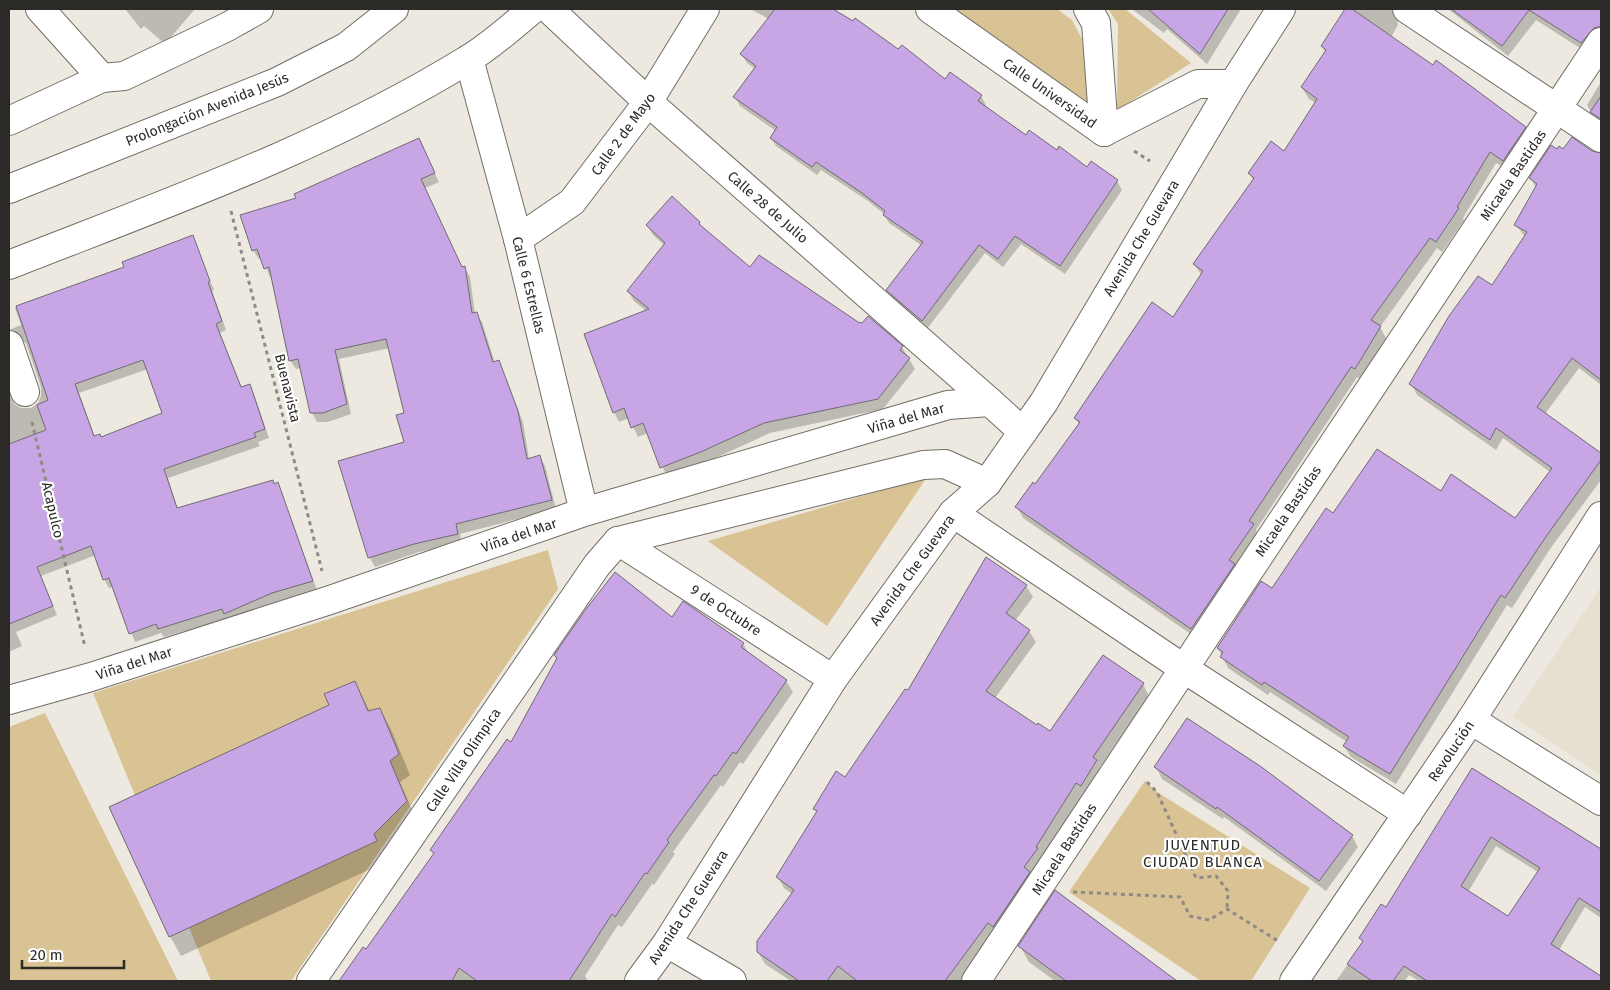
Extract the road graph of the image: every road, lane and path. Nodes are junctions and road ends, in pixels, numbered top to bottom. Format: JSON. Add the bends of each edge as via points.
{"nodes":[{"id":1,"x":40,"y":9,"type":"edge"},
{"id":2,"x":259,"y":9,"type":"edge"},
{"id":3,"x":394,"y":9,"type":"edge"},
{"id":4,"x":533,"y":9,"type":"edge"},
{"id":5,"x":549,"y":9,"type":"edge"},
{"id":6,"x":705,"y":9,"type":"edge"},
{"id":7,"x":930,"y":9,"type":"edge"},
{"id":8,"x":1088,"y":9,"type":"edge"},
{"id":9,"x":1281,"y":9,"type":"edge"},
{"id":10,"x":1407,"y":9,"type":"edge"},
{"id":11,"x":1601,"y":42,"type":"edge"},
{"id":12,"x":469,"y":59,"type":"junction"},
{"id":13,"x":102,"y":78,"type":"junction"},
{"id":14,"x":1233,"y":84,"type":"junction"},
{"id":15,"x":648,"y":102,"type":"junction"},
{"id":16,"x":1557,"y":108,"type":"junction"},
{"id":17,"x":9,"y":121,"type":"edge"},
{"id":18,"x":1104,"y":132,"type":"junction"},
{"id":19,"x":1601,"y":138,"type":"edge"},
{"id":20,"x":1177,"y":178,"type":"junction"},
{"id":21,"x":224,"y":181,"type":"junction"},
{"id":22,"x":9,"y":189,"type":"edge"},
{"id":23,"x":518,"y":239,"type":"junction"},
{"id":24,"x":9,"y":265,"type":"edge"},
{"id":25,"x":9,"y":345,"type":"edge"},
{"id":26,"x":25,"y":392,"type":"joint"},
{"id":27,"x":990,"y":402,"type":"junction"},
{"id":28,"x":1023,"y":432,"type":"junction"},
{"id":29,"x":987,"y":483,"type":"junction"},
{"id":30,"x":584,"y":512,"type":"junction"},
{"id":31,"x":953,"y":513,"type":"junction"},
{"id":32,"x":1601,"y":516,"type":"edge"},
{"id":33,"x":618,"y":541,"type":"junction"},
{"id":34,"x":330,"y":600,"type":"junction"},
{"id":35,"x":1184,"y":668,"type":"junction"},
{"id":36,"x":92,"y":676,"type":"junction"},
{"id":37,"x":833,"y":679,"type":"junction"},
{"id":38,"x":9,"y":700,"type":"edge"},
{"id":39,"x":1472,"y":720,"type":"junction"},
{"id":40,"x":1121,"y":763,"type":"junction"},
{"id":41,"x":1601,"y":801,"type":"edge"},
{"id":42,"x":1408,"y":814,"type":"junction"},
{"id":43,"x":1045,"y":878,"type":"junction"},
{"id":44,"x":1227,"y":909,"type":"junction"},
{"id":45,"x":1278,"y":941,"type":"dead end"},
{"id":46,"x":666,"y":943,"type":"junction"},
{"id":47,"x":311,"y":981,"type":"edge"},
{"id":48,"x":639,"y":981,"type":"edge"},
{"id":49,"x":732,"y":981,"type":"edge"},
{"id":50,"x":976,"y":981,"type":"edge"},
{"id":51,"x":1294,"y":981,"type":"edge"}],
"edges":[{"from":1,"to":13,"type":"street"},
{"from":2,"to":13,"type":"street","via":[[124,76]]},
{"from":3,"to":22,"type":"street","name":"Prolongación Avenida Jesús","via":[[346,47],[277,82]]},
{"from":4,"to":12,"type":"street"},
{"from":5,"to":15,"type":"street","name":"Calle 28 de Julio"},
{"from":6,"to":15,"type":"street","name":"Calle 2 de Mayo"},
{"from":7,"to":18,"type":"street","name":"Calle Universidad"},
{"from":8,"to":18,"type":"street","via":[[1096,23]]},
{"from":9,"to":14,"type":"street","name":"Avenida Che Guevara"},
{"from":10,"to":16,"type":"street"},
{"from":11,"to":16,"type":"street","name":"Micaela Bastidas"},
{"from":12,"to":21,"type":"street","via":[[378,110]]},
{"from":12,"to":23,"type":"street","name":"Calle 6 Estrellas"},
{"from":13,"to":17,"type":"street"},
{"from":14,"to":18,"type":"street","name":"Calle Universidad","via":[[1198,84]]},
{"from":14,"to":20,"type":"street","name":"Avenida Che Guevara"},
{"from":15,"to":23,"type":"street","name":"Calle 2 de Mayo","via":[[572,202]]},
{"from":15,"to":27,"type":"street","name":"Calle 28 de Julio"},
{"from":16,"to":19,"type":"street"},
{"from":16,"to":35,"type":"street","name":"Micaela Bastidas"},
{"from":18,"to":20,"type":"path"},
{"from":20,"to":28,"type":"street","name":"Avenida Che Guevara"},
{"from":21,"to":24,"type":"street"},
{"from":21,"to":34,"type":"path","name":"Buenavista"},
{"from":23,"to":30,"type":"street","name":"Calle 6 Estrellas"},
{"from":25,"to":26,"type":"street"},
{"from":26,"to":36,"type":"path","name":"Acapulco"},
{"from":27,"to":28,"type":"street"},
{"from":27,"to":30,"type":"street","name":"Viña del Mar","via":[[948,405]]},
{"from":28,"to":29,"type":"street","name":"Avenida Che Guevara"},
{"from":29,"to":31,"type":"street","name":"Avenida Che Guevara"},
{"from":29,"to":33,"type":"street","via":[[945,464],[923,465]]},
{"from":30,"to":34,"type":"street","name":"Viña del Mar"},
{"from":31,"to":35,"type":"street"},
{"from":31,"to":37,"type":"street","name":"Avenida Che Guevara"},
{"from":32,"to":39,"type":"street","name":"Revolución"},
{"from":33,"to":37,"type":"street","name":"9 de Octubre"},
{"from":33,"to":47,"type":"street","name":"Calle Villa Olímpica","via":[[597,565]]},
{"from":34,"to":36,"type":"street","name":"Viña del Mar"},
{"from":35,"to":40,"type":"street","name":"Micaela Bastidas"},
{"from":35,"to":42,"type":"street"},
{"from":36,"to":38,"type":"street","name":"Viña del Mar"},
{"from":37,"to":46,"type":"street","name":"Avenida Che Guevara"},
{"from":39,"to":41,"type":"street"},
{"from":39,"to":42,"type":"street","name":"Revolución"},
{"from":40,"to":43,"type":"street","name":"Micaela Bastidas"},
{"from":40,"to":44,"type":"path","via":[[1157,792],[1196,878],[1216,876],[1228,891]]},
{"from":42,"to":51,"type":"street","name":"Revolución"},
{"from":43,"to":44,"type":"path","via":[[1069,892],[1180,897],[1190,916],[1208,920]]},
{"from":43,"to":50,"type":"street","name":"Micaela Bastidas"},
{"from":44,"to":45,"type":"path"},
{"from":46,"to":48,"type":"street","name":"Avenida Che Guevara"},
{"from":46,"to":49,"type":"street"}]}
